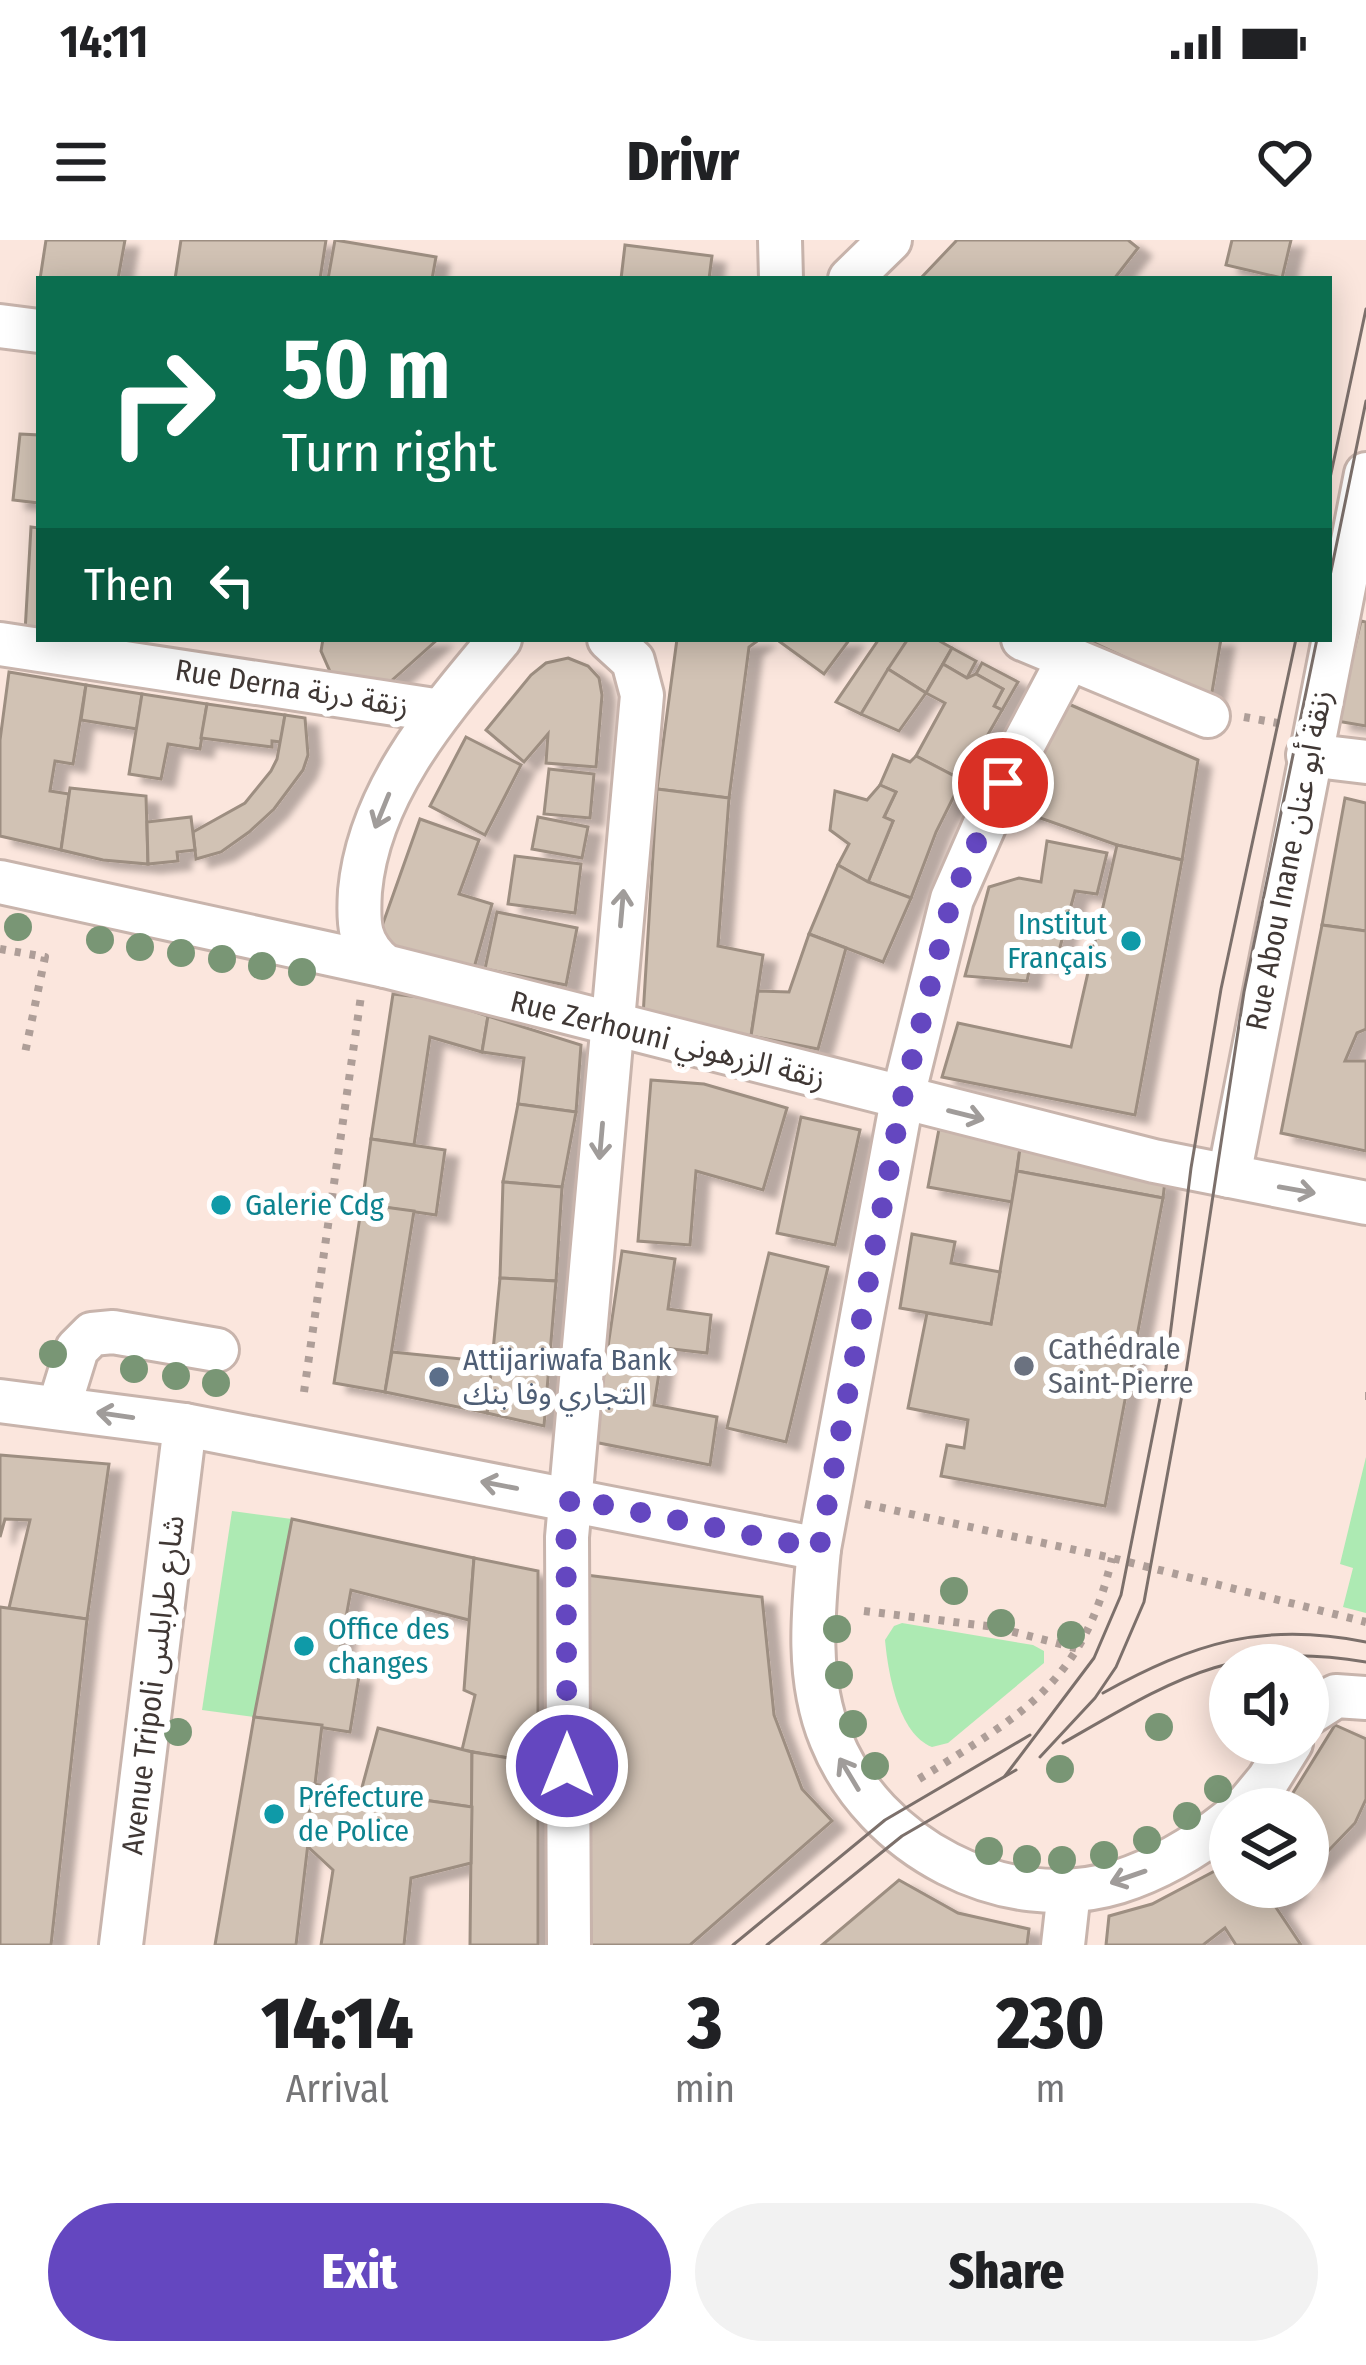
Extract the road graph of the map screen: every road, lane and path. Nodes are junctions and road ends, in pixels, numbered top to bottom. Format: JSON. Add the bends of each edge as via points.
{"nodes":[{"id":1,"x":780,"y":240,"type":"edge"},
{"id":2,"x":890,"y":240,"type":"edge"},
{"id":3,"x":782,"y":276,"type":"edge"},
{"id":4,"x":853,"y":276,"type":"edge"},
{"id":5,"x":0,"y":326,"type":"edge"},
{"id":6,"x":36,"y":331,"type":"edge"},
{"id":7,"x":1366,"y":474,"type":"edge"},
{"id":8,"x":1332,"y":640,"type":"edge"},
{"id":9,"x":502,"y":642,"type":"edge"},
{"id":10,"x":612,"y":642,"type":"edge"},
{"id":11,"x":1029,"y":642,"type":"edge"},
{"id":12,"x":1332,"y":642,"type":"edge"},
{"id":13,"x":0,"y":644,"type":"edge"},
{"id":14,"x":1068,"y":660,"type":"junction"},
{"id":15,"x":441,"y":711,"type":"junction"},
{"id":16,"x":1219,"y":715,"type":"joint"},
{"id":17,"x":1311,"y":743,"type":"junction"},
{"id":18,"x":1366,"y":762,"type":"edge"},
{"id":19,"x":0,"y":882,"type":"edge"},
{"id":20,"x":0,"y":949,"type":"edge"},
{"id":21,"x":375,"y":964,"type":"junction"},
{"id":22,"x":611,"y":1025,"type":"junction"},
{"id":23,"x":24,"y":1058,"type":"dead end"},
{"id":24,"x":902,"y":1100,"type":"junction"},
{"id":25,"x":1229,"y":1176,"type":"junction"},
{"id":26,"x":1366,"y":1203,"type":"edge"},
{"id":27,"x":217,"y":1350,"type":"dead end"},
{"id":28,"x":304,"y":1392,"type":"dead end"},
{"id":29,"x":0,"y":1401,"type":"edge"},
{"id":30,"x":59,"y":1407,"type":"junction"},
{"id":31,"x":184,"y":1425,"type":"junction"},
{"id":32,"x":829,"y":1496,"type":"junction"},
{"id":33,"x":570,"y":1498,"type":"junction"},
{"id":34,"x":819,"y":1549,"type":"junction"},
{"id":35,"x":1112,"y":1558,"type":"junction"},
{"id":36,"x":864,"y":1611,"type":"dead end"},
{"id":37,"x":1366,"y":1622,"type":"edge"},
{"id":38,"x":1079,"y":1649,"type":"junction"},
{"id":39,"x":1366,"y":1698,"type":"edge"},
{"id":40,"x":1329,"y":1700,"type":"edge"},
{"id":41,"x":919,"y":1779,"type":"dead end"},
{"id":42,"x":1209,"y":1834,"type":"edge"},
{"id":43,"x":1069,"y":1891,"type":"junction"},
{"id":44,"x":121,"y":1945,"type":"edge"},
{"id":45,"x":569,"y":1945,"type":"edge"},
{"id":46,"x":1064,"y":1945,"type":"edge"}],
"edges":[{"from":1,"to":3,"type":"street"},
{"from":2,"to":4,"type":"street"},
{"from":5,"to":6,"type":"street"},
{"from":7,"to":8,"type":"street","name":"Rue Abou Inane زنقة أبو عنان"},
{"from":9,"to":15,"type":"street"},
{"from":22,"to":10,"type":"street","one_way":true,"via":[[642,695],[633,662]]},
{"from":11,"to":14,"type":"street"},
{"from":12,"to":17,"type":"street","name":"Rue Abou Inane زنقة أبو عنان"},
{"from":13,"to":15,"type":"street","name":"Rue Derna زنقة درنة"},
{"from":14,"to":16,"type":"street"},
{"from":14,"to":24,"type":"street","via":[[952,898]]},
{"from":15,"to":21,"type":"street","one_way":true,"via":[[393,785],[365,862],[358,928]]},
{"from":16,"to":17,"type":"path"},
{"from":17,"to":18,"type":"street"},
{"from":17,"to":25,"type":"street","name":"Rue Abou Inane زنقة أبو عنان"},
{"from":19,"to":21,"type":"street","name":"Rue Zerhouni زنقة الزرهوني"},
{"from":20,"to":23,"type":"path","via":[[45,957]]},
{"from":21,"to":22,"type":"street","name":"Rue Zerhouni زنقة الزرهوني"},
{"from":21,"to":28,"type":"path"},
{"from":22,"to":24,"type":"street","name":"Rue Zerhouni زنقة الزرهوني"},
{"from":22,"to":33,"type":"street","one_way":true},
{"from":24,"to":25,"type":"street","name":"Rue Zerhouni زنقة الزرهوني","one_way":true},
{"from":24,"to":32,"type":"street"},
{"from":25,"to":26,"type":"street","name":"Rue Zerhouni زنقة الزرهوني","one_way":true},
{"from":27,"to":30,"type":"street","via":[[92,1334],[76,1349]]},
{"from":29,"to":30,"type":"street"},
{"from":31,"to":30,"type":"street","one_way":true},
{"from":33,"to":31,"type":"street","one_way":true},
{"from":31,"to":44,"type":"street","name":"Avenue Tripoli شارع طرابلس"},
{"from":32,"to":34,"type":"street"},
{"from":32,"to":35,"type":"path"},
{"from":33,"to":34,"type":"street"},
{"from":33,"to":45,"type":"street"},
{"from":43,"to":34,"type":"street","one_way":true,"via":[[980,1876],[931,1856],[873,1809],[848,1775],[818,1696]]},
{"from":35,"to":37,"type":"path"},
{"from":35,"to":38,"type":"path"},
{"from":36,"to":38,"type":"path","via":[[995,1627]]},
{"from":38,"to":41,"type":"path","via":[[1030,1706]]},
{"from":39,"to":40,"type":"street"},
{"from":42,"to":43,"type":"street","one_way":true,"via":[[1162,1865]]},
{"from":43,"to":46,"type":"street"}]}
